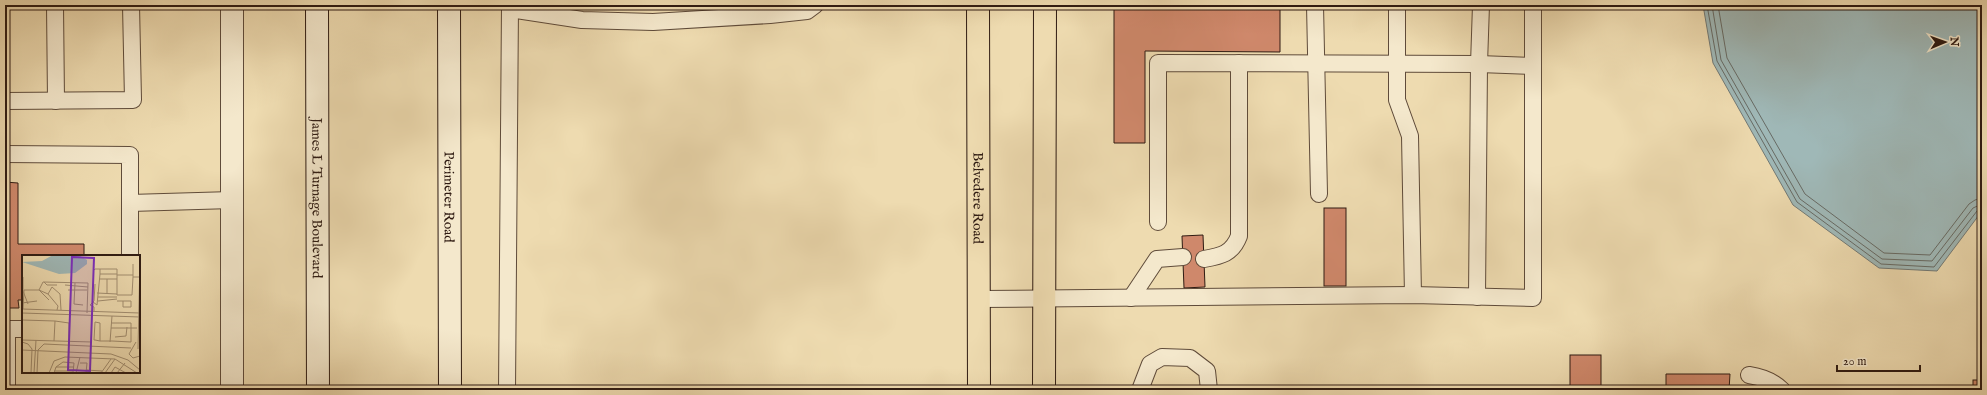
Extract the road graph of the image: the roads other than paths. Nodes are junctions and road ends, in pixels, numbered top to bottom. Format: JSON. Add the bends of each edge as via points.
{"nodes":[{"id":1,"x":55,"y":5,"type":"edge"},
{"id":2,"x":131,"y":5,"type":"edge"},
{"id":3,"x":232,"y":5,"type":"edge"},
{"id":4,"x":316,"y":5,"type":"edge"},
{"id":5,"x":449,"y":5,"type":"edge"},
{"id":6,"x":815,"y":5,"type":"edge"},
{"id":7,"x":978,"y":5,"type":"edge"},
{"id":8,"x":1045,"y":5,"type":"edge"},
{"id":9,"x":1316,"y":5,"type":"edge"},
{"id":10,"x":1397,"y":5,"type":"edge"},
{"id":11,"x":1481,"y":5,"type":"edge"},
{"id":12,"x":1533,"y":5,"type":"edge"},
{"id":13,"x":510,"y":7,"type":"edge"},
{"id":14,"x":1239,"y":63,"type":"junction"},
{"id":15,"x":1316,"y":64,"type":"junction"},
{"id":16,"x":1396,"y":64,"type":"junction"},
{"id":17,"x":1479,"y":64,"type":"junction"},
{"id":18,"x":1533,"y":66,"type":"junction"},
{"id":19,"x":5,"y":101,"type":"edge"},
{"id":20,"x":56,"y":101,"type":"junction"},
{"id":21,"x":5,"y":154,"type":"edge"},
{"id":22,"x":1319,"y":194,"type":"dead end"},
{"id":23,"x":232,"y":200,"type":"junction"},
{"id":24,"x":130,"y":202,"type":"junction"},
{"id":25,"x":1158,"y":222,"type":"dead end"},
{"id":26,"x":130,"y":255,"type":"edge"},
{"id":27,"x":1183,"y":257,"type":"dead end"},
{"id":28,"x":1204,"y":259,"type":"dead end"},
{"id":29,"x":1413,"y":295,"type":"junction"},
{"id":30,"x":1477,"y":297,"type":"junction"},
{"id":31,"x":1130,"y":298,"type":"junction"},
{"id":32,"x":979,"y":299,"type":"junction"},
{"id":33,"x":1045,"y":299,"type":"junction"},
{"id":34,"x":6,"y":329,"type":"edge"},
{"id":35,"x":22,"y":329,"type":"edge"},
{"id":36,"x":1749,"y":375,"type":"dead end"},
{"id":37,"x":7,"y":390,"type":"edge"},
{"id":38,"x":232,"y":390,"type":"edge"},
{"id":39,"x":318,"y":390,"type":"edge"},
{"id":40,"x":450,"y":390,"type":"edge"},
{"id":41,"x":507,"y":390,"type":"edge"},
{"id":42,"x":979,"y":390,"type":"edge"},
{"id":43,"x":1044,"y":390,"type":"edge"},
{"id":44,"x":1140,"y":390,"type":"edge"},
{"id":45,"x":1209,"y":390,"type":"edge"},
{"id":46,"x":1782,"y":390,"type":"edge"}],
"edges":[{"from":1,"to":20,"type":"lane"},
{"from":2,"to":20,"type":"lane","via":[[133,100]]},
{"from":3,"to":23,"type":"street"},
{"from":4,"to":39,"type":"street","name":"James L Turnage Boulevard"},
{"from":5,"to":40,"type":"street","name":"Perimeter Road"},
{"from":6,"to":13,"type":"lane","via":[[807,11],[770,15],[653,22],[582,20]]},
{"from":7,"to":32,"type":"main road","name":"Belvedere Road"},
{"from":8,"to":33,"type":"main road"},
{"from":9,"to":15,"type":"lane"},
{"from":10,"to":16,"type":"lane"},
{"from":11,"to":17,"type":"lane"},
{"from":12,"to":18,"type":"lane"},
{"from":13,"to":41,"type":"lane"},
{"from":14,"to":15,"type":"lane"},
{"from":14,"to":25,"type":"lane","via":[[1158,63]]},
{"from":14,"to":28,"type":"lane","via":[[1239,236],[1230,251],[1222,256]]},
{"from":15,"to":16,"type":"lane"},
{"from":15,"to":22,"type":"lane"},
{"from":16,"to":17,"type":"lane"},
{"from":16,"to":29,"type":"lane","via":[[1397,100],[1410,136]]},
{"from":17,"to":18,"type":"lane"},
{"from":17,"to":30,"type":"lane"},
{"from":18,"to":30,"type":"lane","via":[[1533,298]]},
{"from":19,"to":20,"type":"lane"},
{"from":21,"to":24,"type":"lane","via":[[130,156]]},
{"from":23,"to":24,"type":"lane"},
{"from":23,"to":38,"type":"street"},
{"from":24,"to":26,"type":"lane"},
{"from":27,"to":31,"type":"lane","via":[[1157,259]]},
{"from":29,"to":30,"type":"lane"},
{"from":29,"to":31,"type":"lane"},
{"from":31,"to":33,"type":"lane"},
{"from":32,"to":33,"type":"lane"},
{"from":32,"to":42,"type":"main road","name":"Belvedere Road"},
{"from":33,"to":43,"type":"main road"},
{"from":34,"to":35,"type":"lane"},
{"from":34,"to":37,"type":"lane"},
{"from":36,"to":46,"type":"lane","via":[[1763,378]]},
{"from":44,"to":45,"type":"lane","via":[[1150,364],[1162,357],[1190,358],[1207,371]]}]}
